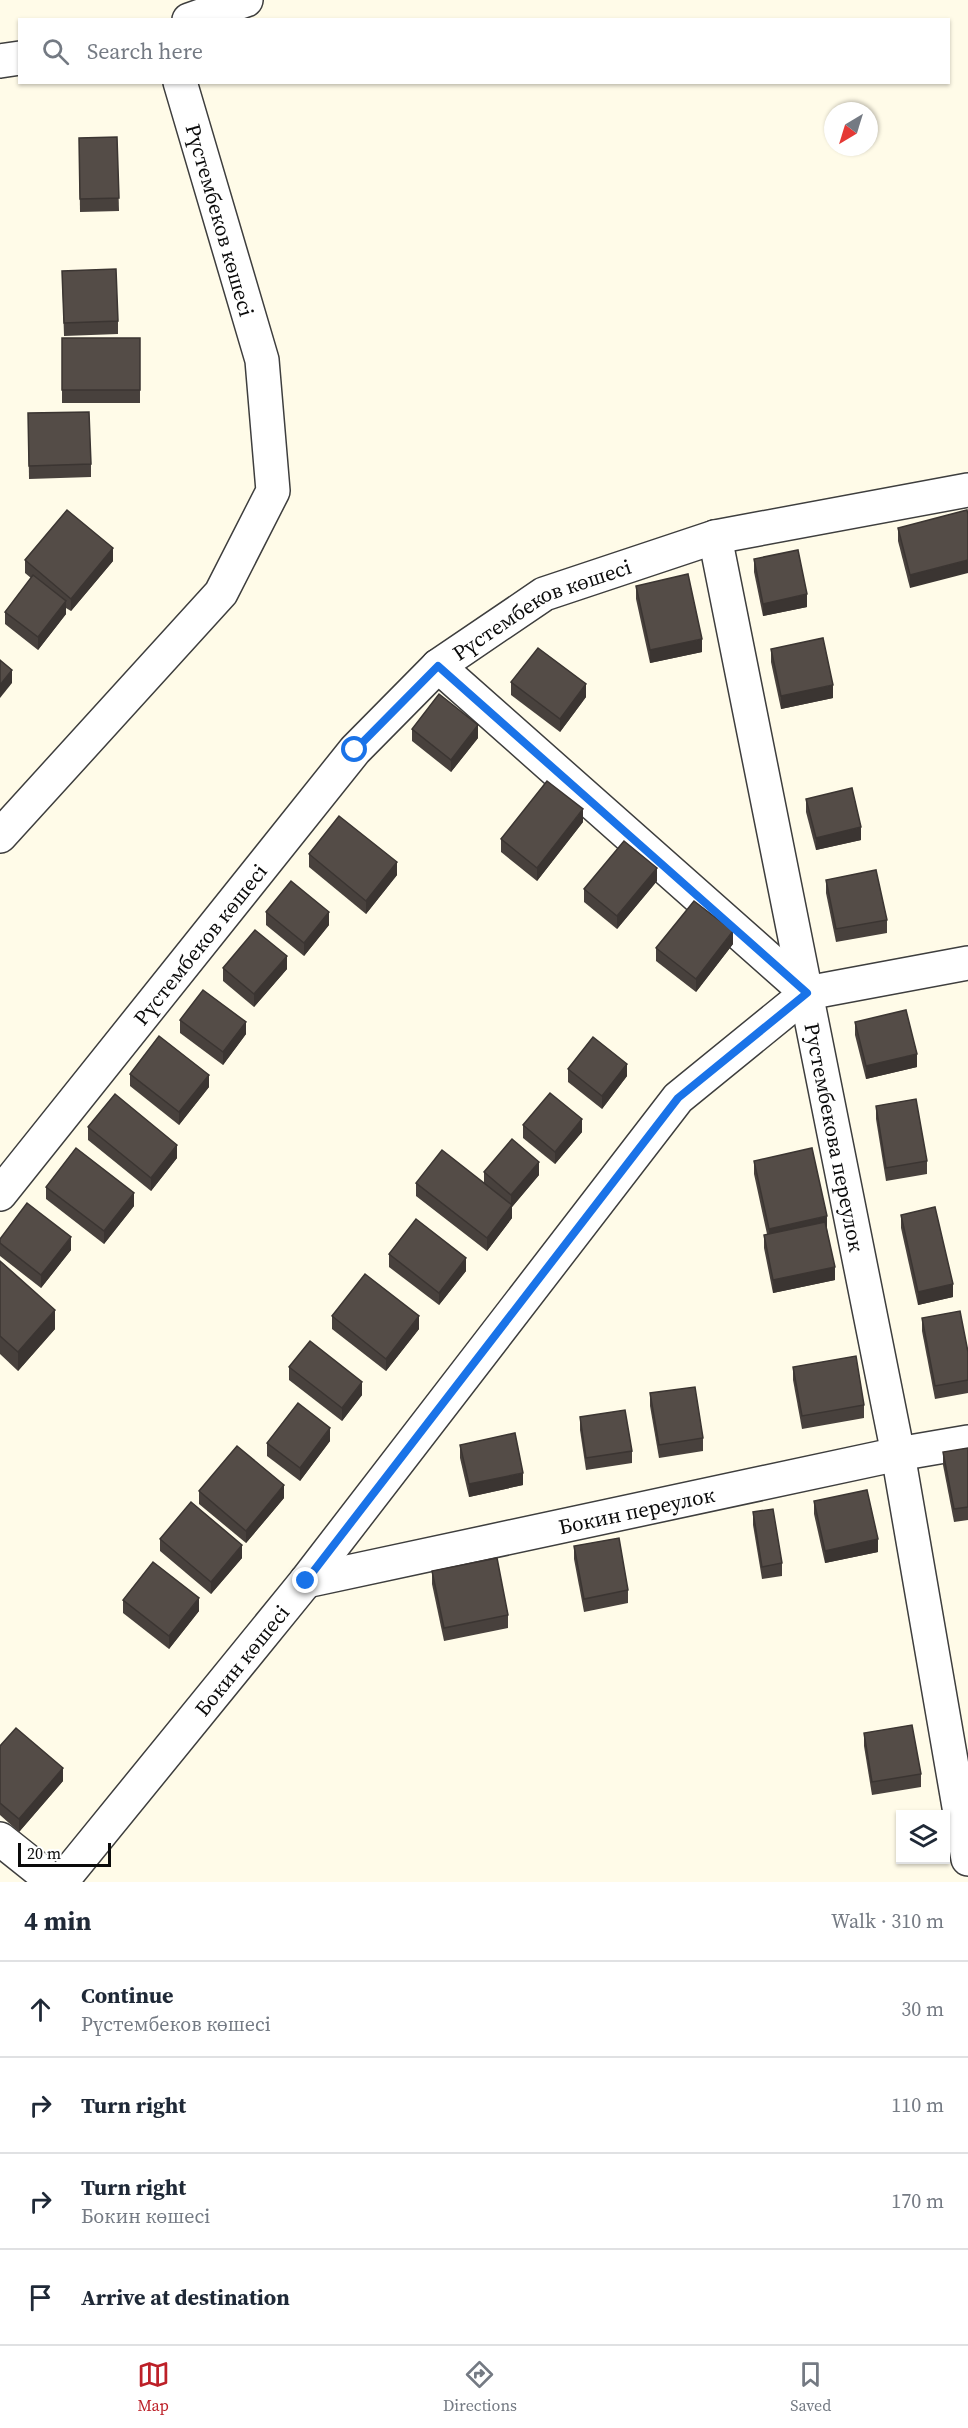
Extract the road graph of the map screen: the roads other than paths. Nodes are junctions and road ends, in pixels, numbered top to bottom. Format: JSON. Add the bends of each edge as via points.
{"nodes":[{"id":1,"x":246,"y":0,"type":"edge"},
{"id":2,"x":195,"y":18,"type":"edge"},
{"id":3,"x":18,"y":58,"type":"edge"},
{"id":4,"x":0,"y":61,"type":"edge"},
{"id":5,"x":181,"y":84,"type":"edge"},
{"id":6,"x":968,"y":489,"type":"edge"},
{"id":7,"x":715,"y":537,"type":"junction"},
{"id":8,"x":438,"y":666,"type":"junction"},
{"id":9,"x":0,"y":836,"type":"edge"},
{"id":10,"x":968,"y":963,"type":"edge"},
{"id":11,"x":807,"y":993,"type":"junction"},
{"id":12,"x":0,"y":1194,"type":"edge"},
{"id":13,"x":968,"y":1442,"type":"edge"},
{"id":14,"x":898,"y":1454,"type":"junction"},
{"id":15,"x":306,"y":1581,"type":"junction"},
{"id":16,"x":0,"y":1839,"type":"edge"},
{"id":17,"x":968,"y":1859,"type":"edge"},
{"id":18,"x":54,"y":1882,"type":"edge"},
{"id":19,"x":61,"y":1882,"type":"edge"}],
"edges":[{"from":1,"to":2,"type":"street"},
{"from":3,"to":4,"type":"street"},
{"from":5,"to":9,"type":"street","name":"Рүстембеков көшесі","via":[[261,360],[273,491],[220,593]]},
{"from":6,"to":7,"type":"street","name":"Рүстембеков көшесі"},
{"from":7,"to":8,"type":"street","name":"Рүстембеков көшесі","via":[[544,594]]},
{"from":7,"to":11,"type":"street","name":"Рустембекова переулок"},
{"from":8,"to":11,"type":"street"},
{"from":8,"to":12,"type":"street","name":"Рүстембеков көшесі","via":[[355,750]]},
{"from":10,"to":11,"type":"street","name":"Бокин көшесі"},
{"from":11,"to":14,"type":"street","name":"Рустембекова переулок"},
{"from":11,"to":15,"type":"street","name":"Бокин көшесі","via":[[678,1098]]},
{"from":13,"to":14,"type":"street","name":"Бокин переулок"},
{"from":14,"to":15,"type":"street","name":"Бокин переулок"},
{"from":14,"to":17,"type":"street","name":"Рустембекова переулок"},
{"from":15,"to":19,"type":"street","name":"Бокин көшесі"},
{"from":16,"to":18,"type":"street"}]}
